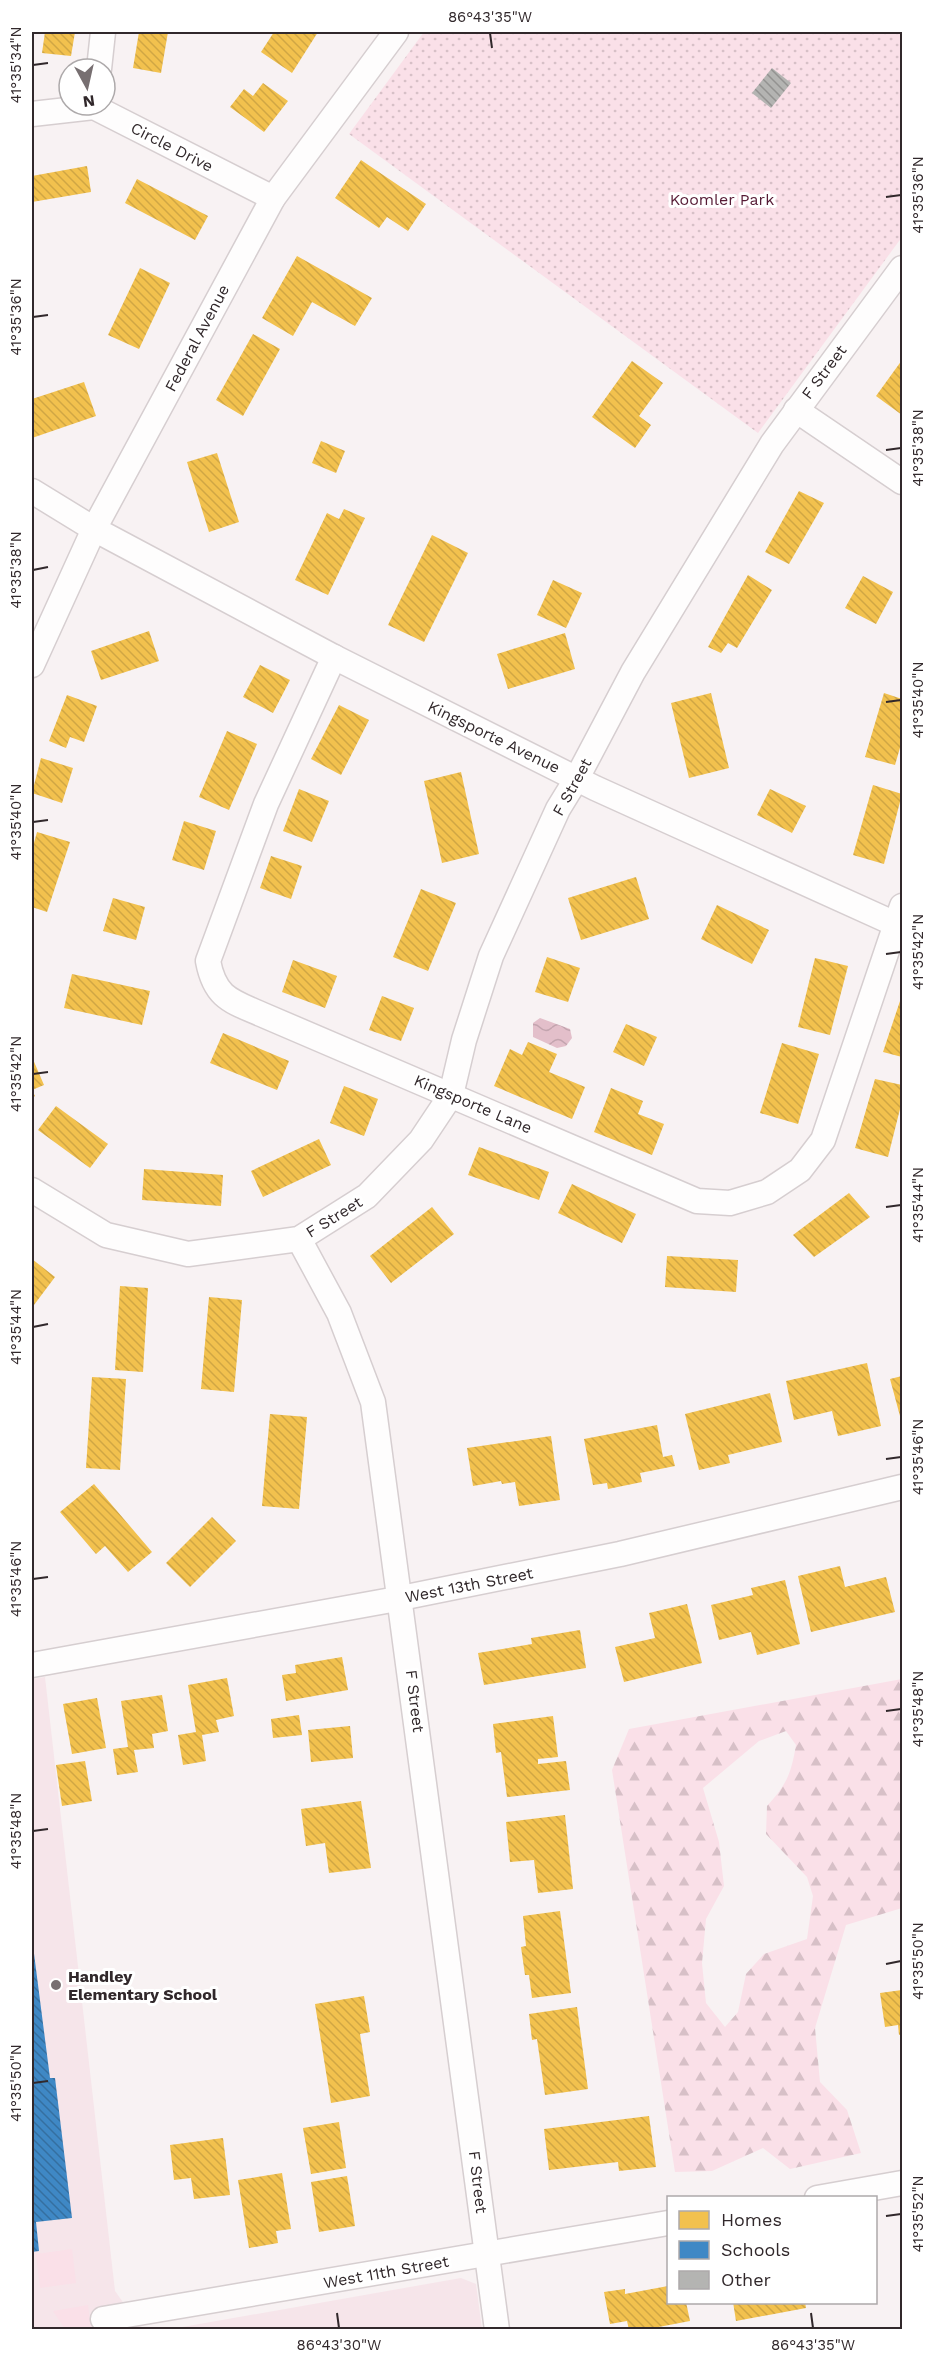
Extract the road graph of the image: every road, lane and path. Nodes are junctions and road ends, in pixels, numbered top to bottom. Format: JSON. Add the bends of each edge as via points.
{"nodes":[{"id":1,"x":103,"y":32,"type":"edge"},
{"id":2,"x":396,"y":32,"type":"edge"},
{"id":3,"x":100,"y":57,"type":"edge"},
{"id":4,"x":57,"y":111,"type":"edge"},
{"id":5,"x":32,"y":114,"type":"edge"},
{"id":6,"x":115,"y":117,"type":"edge"},
{"id":7,"x":273,"y":198,"type":"junction"},
{"id":8,"x":903,"y":268,"type":"edge"},
{"id":9,"x":796,"y":410,"type":"junction"},
{"id":10,"x":903,"y":482,"type":"edge"},
{"id":11,"x":32,"y":491,"type":"edge"},
{"id":12,"x":94,"y":529,"type":"junction"},
{"id":13,"x":334,"y":657,"type":"junction"},
{"id":14,"x":32,"y":664,"type":"edge"},
{"id":15,"x":577,"y":778,"type":"junction"},
{"id":16,"x":901,"y":920,"type":"edge"},
{"id":17,"x":451,"y":1095,"type":"junction"},
{"id":18,"x":32,"y":1190,"type":"edge"},
{"id":19,"x":299,"y":1239,"type":"junction"},
{"id":20,"x":903,"y":1488,"type":"edge"},
{"id":21,"x":402,"y":1598,"type":"junction"},
{"id":22,"x":32,"y":1665,"type":"edge"},
{"id":23,"x":903,"y":2183,"type":"edge"},
{"id":24,"x":828,"y":2196,"type":"edge"},
{"id":25,"x":667,"y":2223,"type":"edge"},
{"id":26,"x":489,"y":2254,"type":"junction"},
{"id":27,"x":103,"y":2319,"type":"dead end"},
{"id":28,"x":497,"y":2330,"type":"edge"}],
"edges":[{"from":1,"to":3,"type":"street"},
{"from":2,"to":7,"type":"street","name":"Federal Avenue"},
{"from":4,"to":5,"type":"street","name":"Circle Drive"},
{"from":6,"to":7,"type":"street","name":"Circle Drive"},
{"from":7,"to":12,"type":"street","name":"Federal Avenue"},
{"from":8,"to":9,"type":"street","name":"F Street"},
{"from":9,"to":10,"type":"street"},
{"from":9,"to":15,"type":"street","name":"F Street","via":[[721,524],[633,672]]},
{"from":11,"to":12,"type":"street"},
{"from":12,"to":13,"type":"street","name":"Kingsporte Avenue"},
{"from":12,"to":14,"type":"street","name":"Federal Avenue"},
{"from":13,"to":15,"type":"street","name":"Kingsporte Avenue"},
{"from":13,"to":17,"type":"street","name":"Kingsporte Lane","via":[[266,804],[208,961],[212,980],[228,999]]},
{"from":15,"to":16,"type":"street","name":"Kingsporte Avenue"},
{"from":15,"to":17,"type":"street","name":"F Street","via":[[558,809],[491,956]]},
{"from":16,"to":17,"type":"street","name":"Kingsporte Lane","via":[[823,1140],[800,1170],[767,1192],[730,1203],[697,1201]]},
{"from":17,"to":19,"type":"street","name":"F Street","via":[[421,1140],[367,1196]]},
{"from":18,"to":19,"type":"street","via":[[106,1235],[188,1254]]},
{"from":19,"to":21,"type":"street","name":"F Street","via":[[339,1313],[373,1402]]},
{"from":20,"to":21,"type":"street","name":"West 13th Street","via":[[620,1554]]},
{"from":21,"to":22,"type":"street","name":"West 13th Street"},
{"from":21,"to":26,"type":"street","name":"F Street"},
{"from":23,"to":24,"type":"street"},
{"from":25,"to":26,"type":"street","name":"West 11th Street"},
{"from":26,"to":27,"type":"street","name":"West 11th Street"},
{"from":26,"to":28,"type":"street","name":"F Street"}]}
